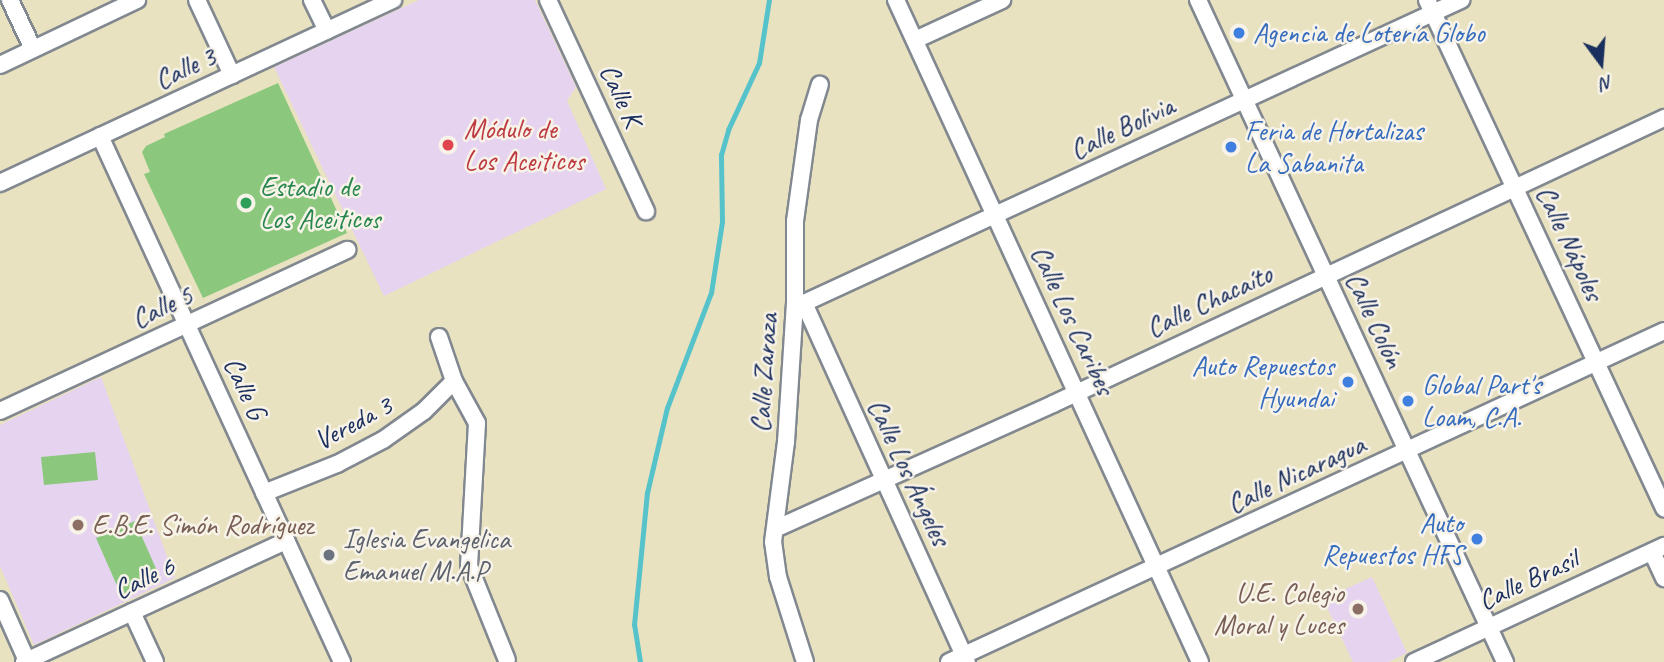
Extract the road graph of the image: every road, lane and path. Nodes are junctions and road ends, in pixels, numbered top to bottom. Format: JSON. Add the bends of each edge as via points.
{"nodes":[{"id":1,"x":10,"y":0,"type":"edge"},
{"id":2,"x":136,"y":0,"type":"edge"},
{"id":3,"x":197,"y":0,"type":"edge"},
{"id":4,"x":312,"y":0,"type":"edge"},
{"id":5,"x":393,"y":0,"type":"edge"},
{"id":6,"x":548,"y":0,"type":"edge"},
{"id":7,"x":896,"y":0,"type":"edge"},
{"id":8,"x":1002,"y":0,"type":"edge"},
{"id":9,"x":1198,"y":0,"type":"edge"},
{"id":10,"x":1461,"y":0,"type":"edge"},
{"id":11,"x":1430,"y":6,"type":"edge"},
{"id":12,"x":327,"y":31,"type":"junction"},
{"id":13,"x":915,"y":40,"type":"junction"},
{"id":14,"x":33,"y":49,"type":"junction"},
{"id":15,"x":0,"y":65,"type":"edge"},
{"id":16,"x":232,"y":75,"type":"junction"},
{"id":17,"x":820,"y":85,"type":"dead end"},
{"id":18,"x":1244,"y":100,"type":"junction"},
{"id":19,"x":1664,"y":118,"type":"edge"},
{"id":20,"x":100,"y":136,"type":"junction"},
{"id":21,"x":0,"y":183,"type":"edge"},
{"id":22,"x":1515,"y":187,"type":"junction"},
{"id":23,"x":646,"y":211,"type":"dead end"},
{"id":24,"x":996,"y":215,"type":"junction"},
{"id":25,"x":347,"y":250,"type":"dead end"},
{"id":26,"x":1325,"y":276,"type":"junction"},
{"id":27,"x":799,"y":303,"type":"junction"},
{"id":28,"x":187,"y":325,"type":"junction"},
{"id":29,"x":1664,"y":331,"type":"edge"},
{"id":30,"x":439,"y":337,"type":"dead end"},
{"id":31,"x":1597,"y":362,"type":"junction"},
{"id":32,"x":454,"y":381,"type":"junction"},
{"id":33,"x":1077,"y":393,"type":"junction"},
{"id":34,"x":0,"y":411,"type":"edge"},
{"id":35,"x":1407,"y":452,"type":"junction"},
{"id":36,"x":884,"y":480,"type":"junction"},
{"id":37,"x":264,"y":493,"type":"junction"},
{"id":38,"x":1664,"y":508,"type":"edge"},
{"id":39,"x":775,"y":529,"type":"junction"},
{"id":40,"x":286,"y":541,"type":"junction"},
{"id":41,"x":1658,"y":549,"type":"edge"},
{"id":42,"x":1156,"y":566,"type":"junction"},
{"id":43,"x":1664,"y":578,"type":"edge"},
{"id":44,"x":0,"y":600,"type":"edge"},
{"id":45,"x":132,"y":612,"type":"junction"},
{"id":46,"x":1489,"y":627,"type":"junction"},
{"id":47,"x":507,"y":660,"type":"dead end"},
{"id":48,"x":960,"y":660,"type":"edge"},
{"id":49,"x":25,"y":661,"type":"edge"},
{"id":50,"x":155,"y":662,"type":"edge"},
{"id":51,"x":342,"y":662,"type":"edge"},
{"id":52,"x":805,"y":662,"type":"edge"},
{"id":53,"x":1200,"y":662,"type":"edge"},
{"id":54,"x":1413,"y":662,"type":"edge"},
{"id":55,"x":1505,"y":662,"type":"edge"}],
"edges":[{"from":1,"to":14,"type":"street"},
{"from":2,"to":14,"type":"street"},
{"from":3,"to":16,"type":"street"},
{"from":4,"to":12,"type":"street"},
{"from":5,"to":12,"type":"street","name":"Calle 3"},
{"from":6,"to":23,"type":"street","name":"Calle K"},
{"from":7,"to":13,"type":"street","name":"Calle Los Caribes"},
{"from":8,"to":13,"type":"street"},
{"from":9,"to":18,"type":"street","name":"Calle Colón"},
{"from":10,"to":11,"type":"street","name":"Calle Bolivia"},
{"from":11,"to":18,"type":"street","name":"Calle Bolivia"},
{"from":11,"to":22,"type":"street","name":"Calle Nápoles"},
{"from":12,"to":16,"type":"street","name":"Calle 3"},
{"from":13,"to":24,"type":"street","name":"Calle Los Caribes"},
{"from":14,"to":15,"type":"street"},
{"from":16,"to":20,"type":"street","name":"Calle 3"},
{"from":17,"to":27,"type":"street","name":"Calle Zaraza","via":[[808,120],[795,221]]},
{"from":18,"to":24,"type":"street","name":"Calle Bolivia"},
{"from":18,"to":26,"type":"street","name":"Calle Colón"},
{"from":19,"to":22,"type":"street","name":"Calle Chacaíto"},
{"from":20,"to":21,"type":"street","name":"Calle 3"},
{"from":20,"to":28,"type":"street","name":"Calle G"},
{"from":22,"to":26,"type":"street","name":"Calle Chacaíto"},
{"from":22,"to":31,"type":"street","name":"Calle Nápoles"},
{"from":24,"to":27,"type":"street","name":"Calle Bolivia"},
{"from":24,"to":33,"type":"street","name":"Calle Los Caribes"},
{"from":25,"to":28,"type":"street","name":"Calle 5"},
{"from":26,"to":33,"type":"street","name":"Calle Chacaíto"},
{"from":26,"to":35,"type":"street","name":"Calle Colón"},
{"from":27,"to":36,"type":"street","name":"Calle Los Ángeles"},
{"from":27,"to":39,"type":"street","name":"Calle Zaraza"},
{"from":28,"to":34,"type":"street","name":"Calle 5"},
{"from":28,"to":37,"type":"street","name":"Calle G"},
{"from":29,"to":31,"type":"street","name":"Calle Nicaragua"},
{"from":30,"to":32,"type":"street"},
{"from":31,"to":35,"type":"street","name":"Calle Nicaragua"},
{"from":31,"to":38,"type":"street","name":"Calle Nápoles"},
{"from":32,"to":37,"type":"street","name":"Vereda 3","via":[[425,411],[383,440]]},
{"from":32,"to":47,"type":"street","via":[[478,433],[470,566]]},
{"from":33,"to":36,"type":"street","name":"Calle Chacaíto"},
{"from":33,"to":42,"type":"street","name":"Calle Los Caribes"},
{"from":35,"to":42,"type":"street","name":"Calle Nicaragua"},
{"from":35,"to":46,"type":"street","name":"Calle Colón"},
{"from":36,"to":39,"type":"street","name":"Calle Chacaíto"},
{"from":36,"to":48,"type":"street","name":"Calle Los Ángeles"},
{"from":37,"to":40,"type":"street","name":"Calle G"},
{"from":39,"to":52,"type":"street","name":"Calle Zaraza","via":[[778,577]]},
{"from":40,"to":45,"type":"street","name":"Calle 6"},
{"from":40,"to":51,"type":"street","name":"Calle G"},
{"from":41,"to":43,"type":"street"},
{"from":41,"to":46,"type":"street","name":"Calle Brasil"},
{"from":42,"to":48,"type":"street","name":"Calle Nicaragua"},
{"from":42,"to":53,"type":"street","name":"Calle Los Caribes"},
{"from":44,"to":49,"type":"street"},
{"from":45,"to":49,"type":"street","name":"Calle 6"},
{"from":45,"to":50,"type":"street"},
{"from":46,"to":54,"type":"street","name":"Calle Brasil"},
{"from":46,"to":55,"type":"street","name":"Calle Colón"}]}
